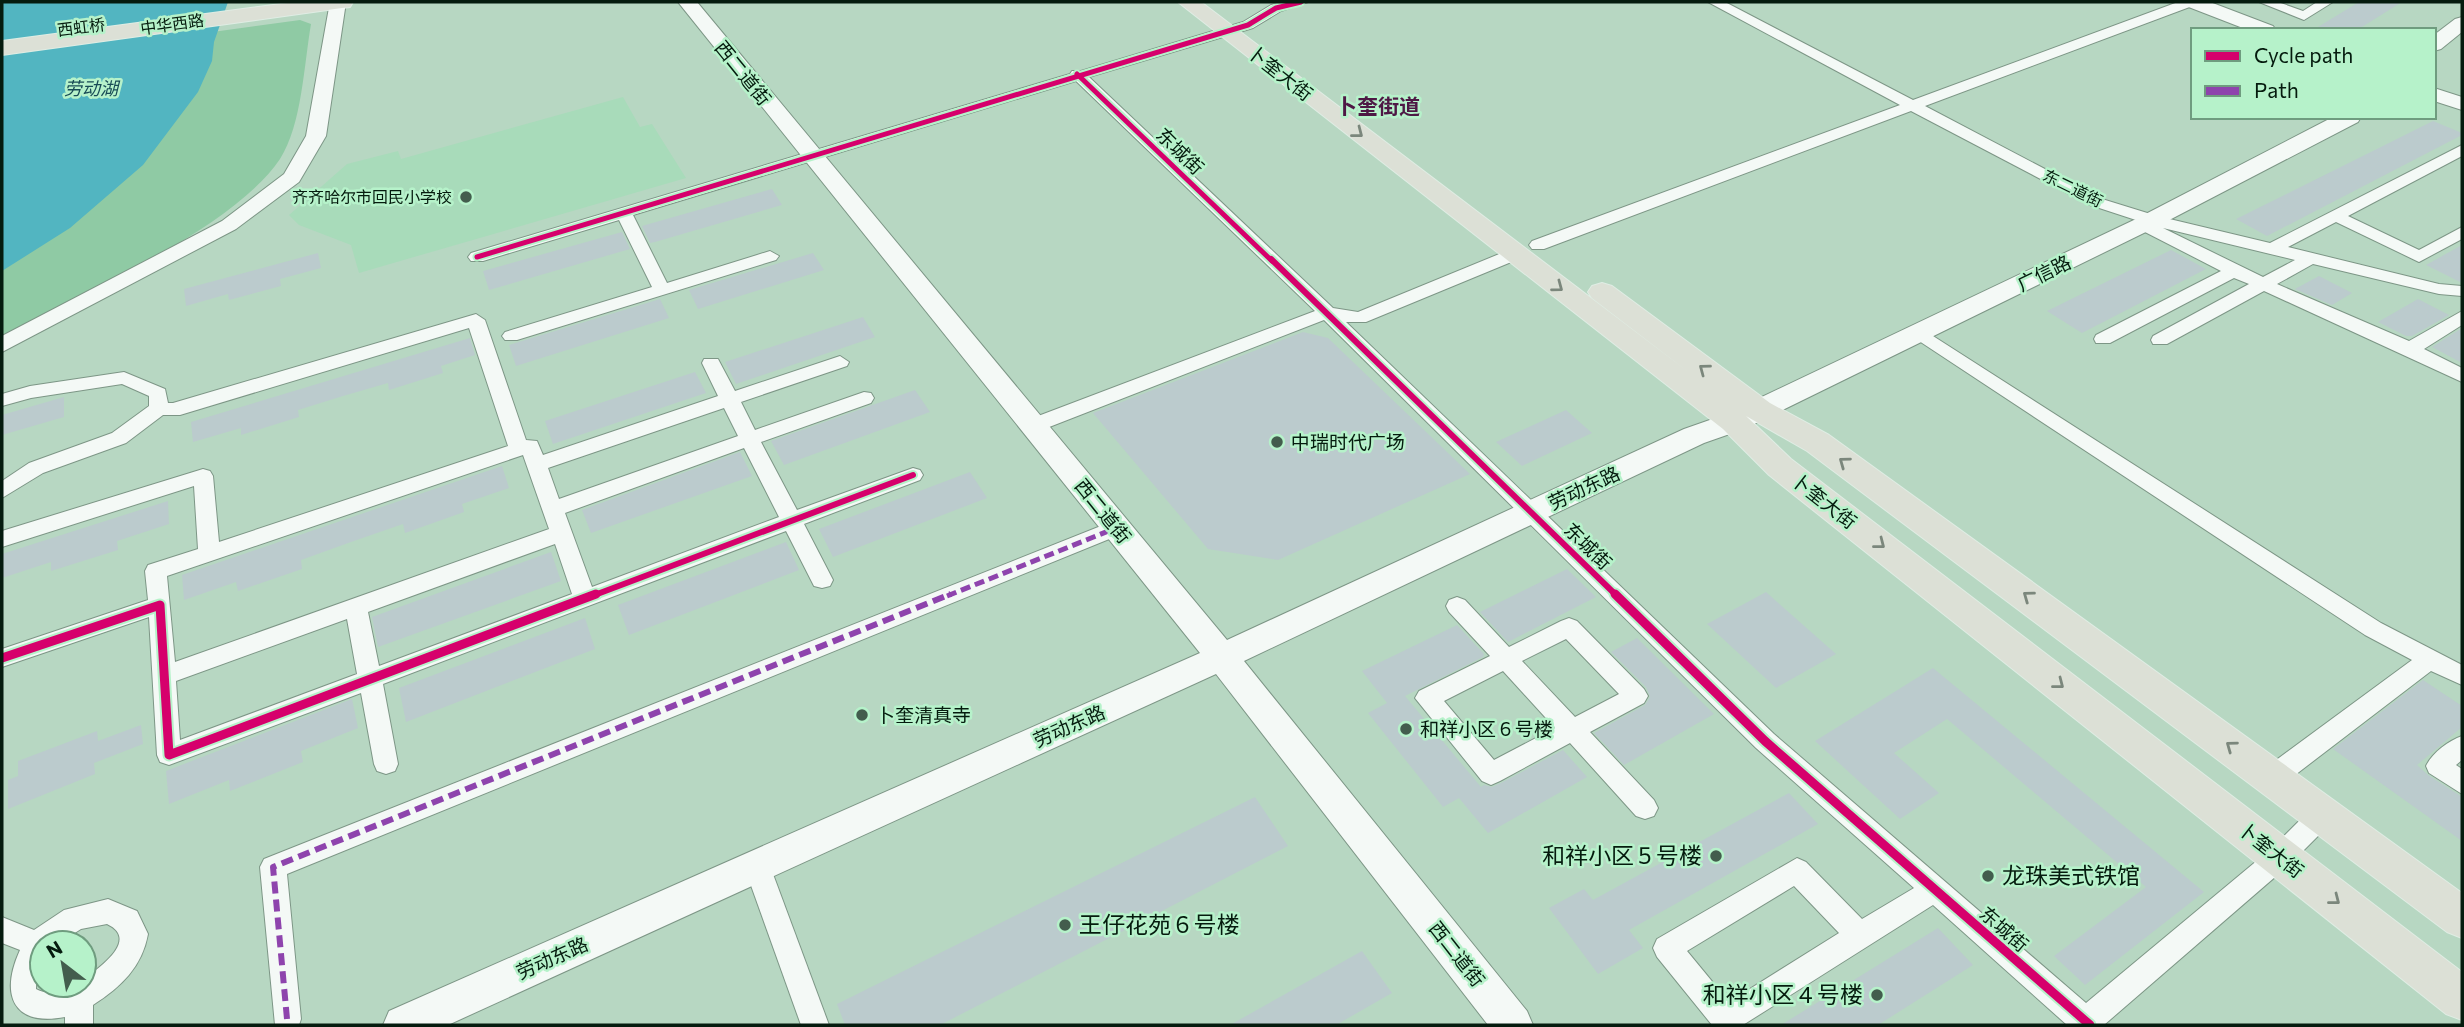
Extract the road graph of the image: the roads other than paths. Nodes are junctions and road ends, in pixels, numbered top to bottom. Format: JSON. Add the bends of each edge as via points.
{"nodes":[{"id":1,"x":288,"y":2,"type":"edge"},
{"id":2,"x":340,"y":2,"type":"edge"},
{"id":3,"x":687,"y":2,"type":"edge"},
{"id":4,"x":1188,"y":2,"type":"edge"},
{"id":5,"x":1217,"y":2,"type":"edge"},
{"id":6,"x":1301,"y":2,"type":"edge"},
{"id":7,"x":1715,"y":2,"type":"edge"},
{"id":8,"x":2192,"y":2,"type":"edge"},
{"id":9,"x":2266,"y":2,"type":"edge"},
{"id":10,"x":2326,"y":2,"type":"edge"},
{"id":11,"x":243,"y":11,"type":"junction"},
{"id":12,"x":2462,"y":23,"type":"edge"},
{"id":13,"x":1237,"y":28,"type":"junction"},
{"id":14,"x":2261,"y":28,"type":"edge"},
{"id":15,"x":2,"y":37,"type":"edge"},
{"id":16,"x":2436,"y":43,"type":"edge"},
{"id":17,"x":2,"y":48,"type":"edge"},
{"id":18,"x":1077,"y":75,"type":"junction"},
{"id":19,"x":2436,"y":95,"type":"edge"},
{"id":20,"x":2462,"y":104,"type":"edge"},
{"id":21,"x":1915,"y":107,"type":"junction"},
{"id":22,"x":2346,"y":119,"type":"edge"},
{"id":23,"x":2462,"y":150,"type":"edge"},
{"id":24,"x":812,"y":157,"type":"junction"},
{"id":25,"x":624,"y":213,"type":"junction"},
{"id":26,"x":2336,"y":216,"type":"junction"},
{"id":27,"x":2148,"y":222,"type":"junction"},
{"id":28,"x":2462,"y":232,"type":"edge"},
{"id":29,"x":2273,"y":248,"type":"junction"},
{"id":30,"x":1527,"y":249,"type":"junction"},
{"id":31,"x":770,"y":256,"type":"dead end"},
{"id":32,"x":477,"y":257,"type":"dead end"},
{"id":33,"x":2311,"y":258,"type":"junction"},
{"id":34,"x":2234,"y":271,"type":"junction"},
{"id":35,"x":2263,"y":284,"type":"junction"},
{"id":36,"x":662,"y":289,"type":"junction"},
{"id":37,"x":2439,"y":289,"type":"junction"},
{"id":38,"x":2462,"y":291,"type":"edge"},
{"id":39,"x":2462,"y":307,"type":"edge"},
{"id":40,"x":1327,"y":313,"type":"junction"},
{"id":41,"x":2462,"y":317,"type":"edge"},
{"id":42,"x":1919,"y":333,"type":"junction"},
{"id":43,"x":511,"y":336,"type":"dead end"},
{"id":44,"x":2103,"y":339,"type":"dead end"},
{"id":45,"x":2161,"y":340,"type":"dead end"},
{"id":46,"x":2,"y":345,"type":"edge"},
{"id":47,"x":2410,"y":349,"type":"junction"},
{"id":48,"x":840,"y":362,"type":"dead end"},
{"id":49,"x":711,"y":363,"type":"dead end"},
{"id":50,"x":2462,"y":376,"type":"edge"},
{"id":51,"x":864,"y":398,"type":"dead end"},
{"id":52,"x":729,"y":399,"type":"junction"},
{"id":53,"x":2,"y":400,"type":"edge"},
{"id":54,"x":159,"y":408,"type":"junction"},
{"id":55,"x":1746,"y":416,"type":"junction"},
{"id":56,"x":1032,"y":426,"type":"junction"},
{"id":57,"x":750,"y":439,"type":"junction"},
{"id":58,"x":519,"y":449,"type":"junction"},
{"id":59,"x":536,"y":464,"type":"junction"},
{"id":60,"x":913,"y":475,"type":"dead end"},
{"id":61,"x":2,"y":491,"type":"edge"},
{"id":62,"x":553,"y":509,"type":"junction"},
{"id":63,"x":1532,"y":512,"type":"junction"},
{"id":64,"x":791,"y":521,"type":"junction"},
{"id":65,"x":1116,"y":527,"type":"junction"},
{"id":66,"x":561,"y":533,"type":"junction"},
{"id":67,"x":2,"y":539,"type":"edge"},
{"id":68,"x":209,"y":553,"type":"junction"},
{"id":69,"x":822,"y":580,"type":"dead end"},
{"id":70,"x":585,"y":598,"type":"junction"},
{"id":71,"x":160,"y":605,"type":"junction"},
{"id":72,"x":1457,"y":606,"type":"dead end"},
{"id":73,"x":355,"y":607,"type":"junction"},
{"id":74,"x":1222,"y":657,"type":"junction"},
{"id":75,"x":2,"y":658,"type":"edge"},
{"id":76,"x":1506,"y":658,"type":"junction"},
{"id":77,"x":2430,"y":659,"type":"junction"},
{"id":78,"x":164,"y":676,"type":"junction"},
{"id":79,"x":2462,"y":676,"type":"edge"},
{"id":80,"x":369,"y":679,"type":"junction"},
{"id":81,"x":1573,"y":730,"type":"junction"},
{"id":82,"x":2462,"y":746,"type":"edge"},
{"id":83,"x":386,"y":764,"type":"dead end"},
{"id":84,"x":2273,"y":777,"type":"junction"},
{"id":85,"x":2462,"y":783,"type":"edge"},
{"id":86,"x":1644,"y":808,"type":"dead end"},
{"id":87,"x":2323,"y":814,"type":"junction"},
{"id":88,"x":2280,"y":857,"type":"junction"},
{"id":89,"x":757,"y":866,"type":"junction"},
{"id":90,"x":1935,"y":890,"type":"junction"},
{"id":91,"x":2462,"y":918,"type":"edge"},
{"id":92,"x":2,"y":930,"type":"edge"},
{"id":93,"x":1859,"y":936,"type":"junction"},
{"id":94,"x":20,"y":961,"type":"edge"},
{"id":95,"x":2462,"y":999,"type":"edge"},
{"id":96,"x":79,"y":1012,"type":"edge"},
{"id":97,"x":287,"y":1018,"type":"dead end"},
{"id":98,"x":2086,"y":1024,"type":"edge"},
{"id":99,"x":403,"y":1025,"type":"edge"},
{"id":100,"x":815,"y":1025,"type":"edge"},
{"id":101,"x":1513,"y":1025,"type":"edge"}],
"edges":[{"from":1,"to":11,"type":"main road","name":"中华西路"},
{"from":2,"to":11,"type":"main road","name":"中华西路"},
{"from":2,"to":46,"type":"street","via":[[316,136],[292,178],[229,225]]},
{"from":3,"to":24,"type":"main road","name":"西二道街"},
{"from":4,"to":13,"type":"main road","name":"卜奎大街"},
{"from":5,"to":13,"type":"main road","name":"卜奎大街"},
{"from":6,"to":13,"type":"street","via":[[1276,8]]},
{"from":7,"to":21,"type":"street","name":"东二道街"},
{"from":8,"to":14,"type":"main road"},
{"from":8,"to":21,"type":"street"},
{"from":9,"to":10,"type":"street","via":[[2304,16]]},
{"from":11,"to":15,"type":"main road","name":"西虹桥"},
{"from":11,"to":17,"type":"main road","name":"中华西路"},
{"from":12,"to":16,"type":"main road"},
{"from":13,"to":18,"type":"street"},
{"from":13,"to":30,"type":"main road","name":"卜奎大街"},
{"from":18,"to":24,"type":"street"},
{"from":18,"to":40,"type":"street","name":"东城街"},
{"from":19,"to":20,"type":"main road"},
{"from":21,"to":27,"type":"street","name":"东二道街","via":[[2096,202]]},
{"from":21,"to":30,"type":"street"},
{"from":22,"to":27,"type":"main road","name":"广信路"},
{"from":23,"to":26,"type":"street"},
{"from":24,"to":25,"type":"street"},
{"from":24,"to":56,"type":"main road","name":"西二道街"},
{"from":25,"to":32,"type":"street"},
{"from":25,"to":36,"type":"street"},
{"from":26,"to":28,"type":"street","via":[[2419,257]]},
{"from":26,"to":29,"type":"street"},
{"from":27,"to":29,"type":"street","name":"东二道街"},
{"from":27,"to":34,"type":"street"},
{"from":27,"to":42,"type":"main road","name":"广信路"},
{"from":29,"to":33,"type":"street","name":"东二道街"},
{"from":30,"to":40,"type":"street","via":[[1360,318]]},
{"from":30,"to":55,"type":"main road","name":"卜奎大街"},
{"from":31,"to":36,"type":"street"},
{"from":33,"to":35,"type":"street"},
{"from":33,"to":37,"type":"street","name":"东二道街"},
{"from":34,"to":35,"type":"street"},
{"from":34,"to":44,"type":"street"},
{"from":35,"to":45,"type":"street"},
{"from":35,"to":47,"type":"street"},
{"from":36,"to":43,"type":"street"},
{"from":37,"to":38,"type":"street","name":"东二道街"},
{"from":37,"to":39,"type":"street"},
{"from":40,"to":56,"type":"street"},
{"from":40,"to":63,"type":"street","name":"东城街"},
{"from":41,"to":47,"type":"street"},
{"from":42,"to":55,"type":"main road","name":"广信路"},
{"from":42,"to":77,"type":"street","via":[[2373,629]]},
{"from":47,"to":50,"type":"street"},
{"from":48,"to":52,"type":"street"},
{"from":49,"to":52,"type":"street"},
{"from":51,"to":57,"type":"street"},
{"from":52,"to":57,"type":"street"},
{"from":52,"to":59,"type":"street"},
{"from":53,"to":54,"type":"street","via":[[124,377],[158,393]]},
{"from":54,"to":58,"type":"street","via":[[173,410],[476,320]]},
{"from":54,"to":61,"type":"street","via":[[119,438],[36,468]]},
{"from":55,"to":63,"type":"main road","name":"劳动东路"},
{"from":84,"to":55,"type":"main road","name":"卜奎大街","one_way":true,"via":[[1818,443]]},
{"from":55,"to":88,"type":"main road","name":"卜奎大街","one_way":true,"via":[[1780,467]]},
{"from":56,"to":65,"type":"main road","name":"西二道街"},
{"from":57,"to":62,"type":"street"},
{"from":57,"to":64,"type":"street"},
{"from":58,"to":59,"type":"street","via":[[530,446]]},
{"from":58,"to":68,"type":"street"},
{"from":59,"to":62,"type":"street"},
{"from":60,"to":64,"type":"street"},
{"from":62,"to":66,"type":"street"},
{"from":63,"to":74,"type":"main road","name":"劳动东路"},
{"from":63,"to":90,"type":"street","name":"东城街","via":[[1765,741]]},
{"from":64,"to":69,"type":"street"},
{"from":64,"to":70,"type":"street"},
{"from":65,"to":74,"type":"main road","name":"西二道街"},
{"from":65,"to":97,"type":"street","via":[[273,867]]},
{"from":66,"to":70,"type":"street"},
{"from":66,"to":73,"type":"street"},
{"from":67,"to":68,"type":"street","via":[[203,476]]},
{"from":68,"to":71,"type":"street","via":[[156,571]]},
{"from":70,"to":80,"type":"street"},
{"from":71,"to":75,"type":"street"},
{"from":71,"to":78,"type":"street"},
{"from":72,"to":76,"type":"street"},
{"from":73,"to":78,"type":"street"},
{"from":73,"to":80,"type":"street"},
{"from":74,"to":89,"type":"main road","name":"劳动东路"},
{"from":74,"to":101,"type":"main road","name":"西二道街"},
{"from":76,"to":81,"type":"street"},
{"from":76,"to":81,"type":"street","via":[[1569,626],[1636,696]]},
{"from":76,"to":81,"type":"street","via":[[1427,698],[1491,774]]},
{"from":77,"to":79,"type":"street"},
{"from":77,"to":84,"type":"street"},
{"from":78,"to":80,"type":"street","via":[[169,755]]},
{"from":80,"to":83,"type":"street"},
{"from":81,"to":86,"type":"street"},
{"from":82,"to":85,"type":"street","via":[[2438,766]]},
{"from":84,"to":87,"type":"main road","name":"卜奎大街"},
{"from":87,"to":88,"type":"street"},
{"from":87,"to":91,"type":"main road","name":"卜奎大街"},
{"from":88,"to":95,"type":"main road","name":"卜奎大街","one_way":true},
{"from":88,"to":98,"type":"street"},
{"from":89,"to":99,"type":"main road","name":"劳动东路"},
{"from":89,"to":100,"type":"street"},
{"from":90,"to":93,"type":"street"},
{"from":90,"to":98,"type":"street","name":"东城街"},
{"from":92,"to":94,"type":"street"},
{"from":93,"to":93,"type":"street","via":[[1726,1020],[1667,948],[1797,870]]},
{"from":94,"to":96,"type":"street","via":[[16,989],[22,1000]]},
{"from":94,"to":96,"type":"street","via":[[72,919],[108,911],[122,915],[131,923],[131,950]]}]}
